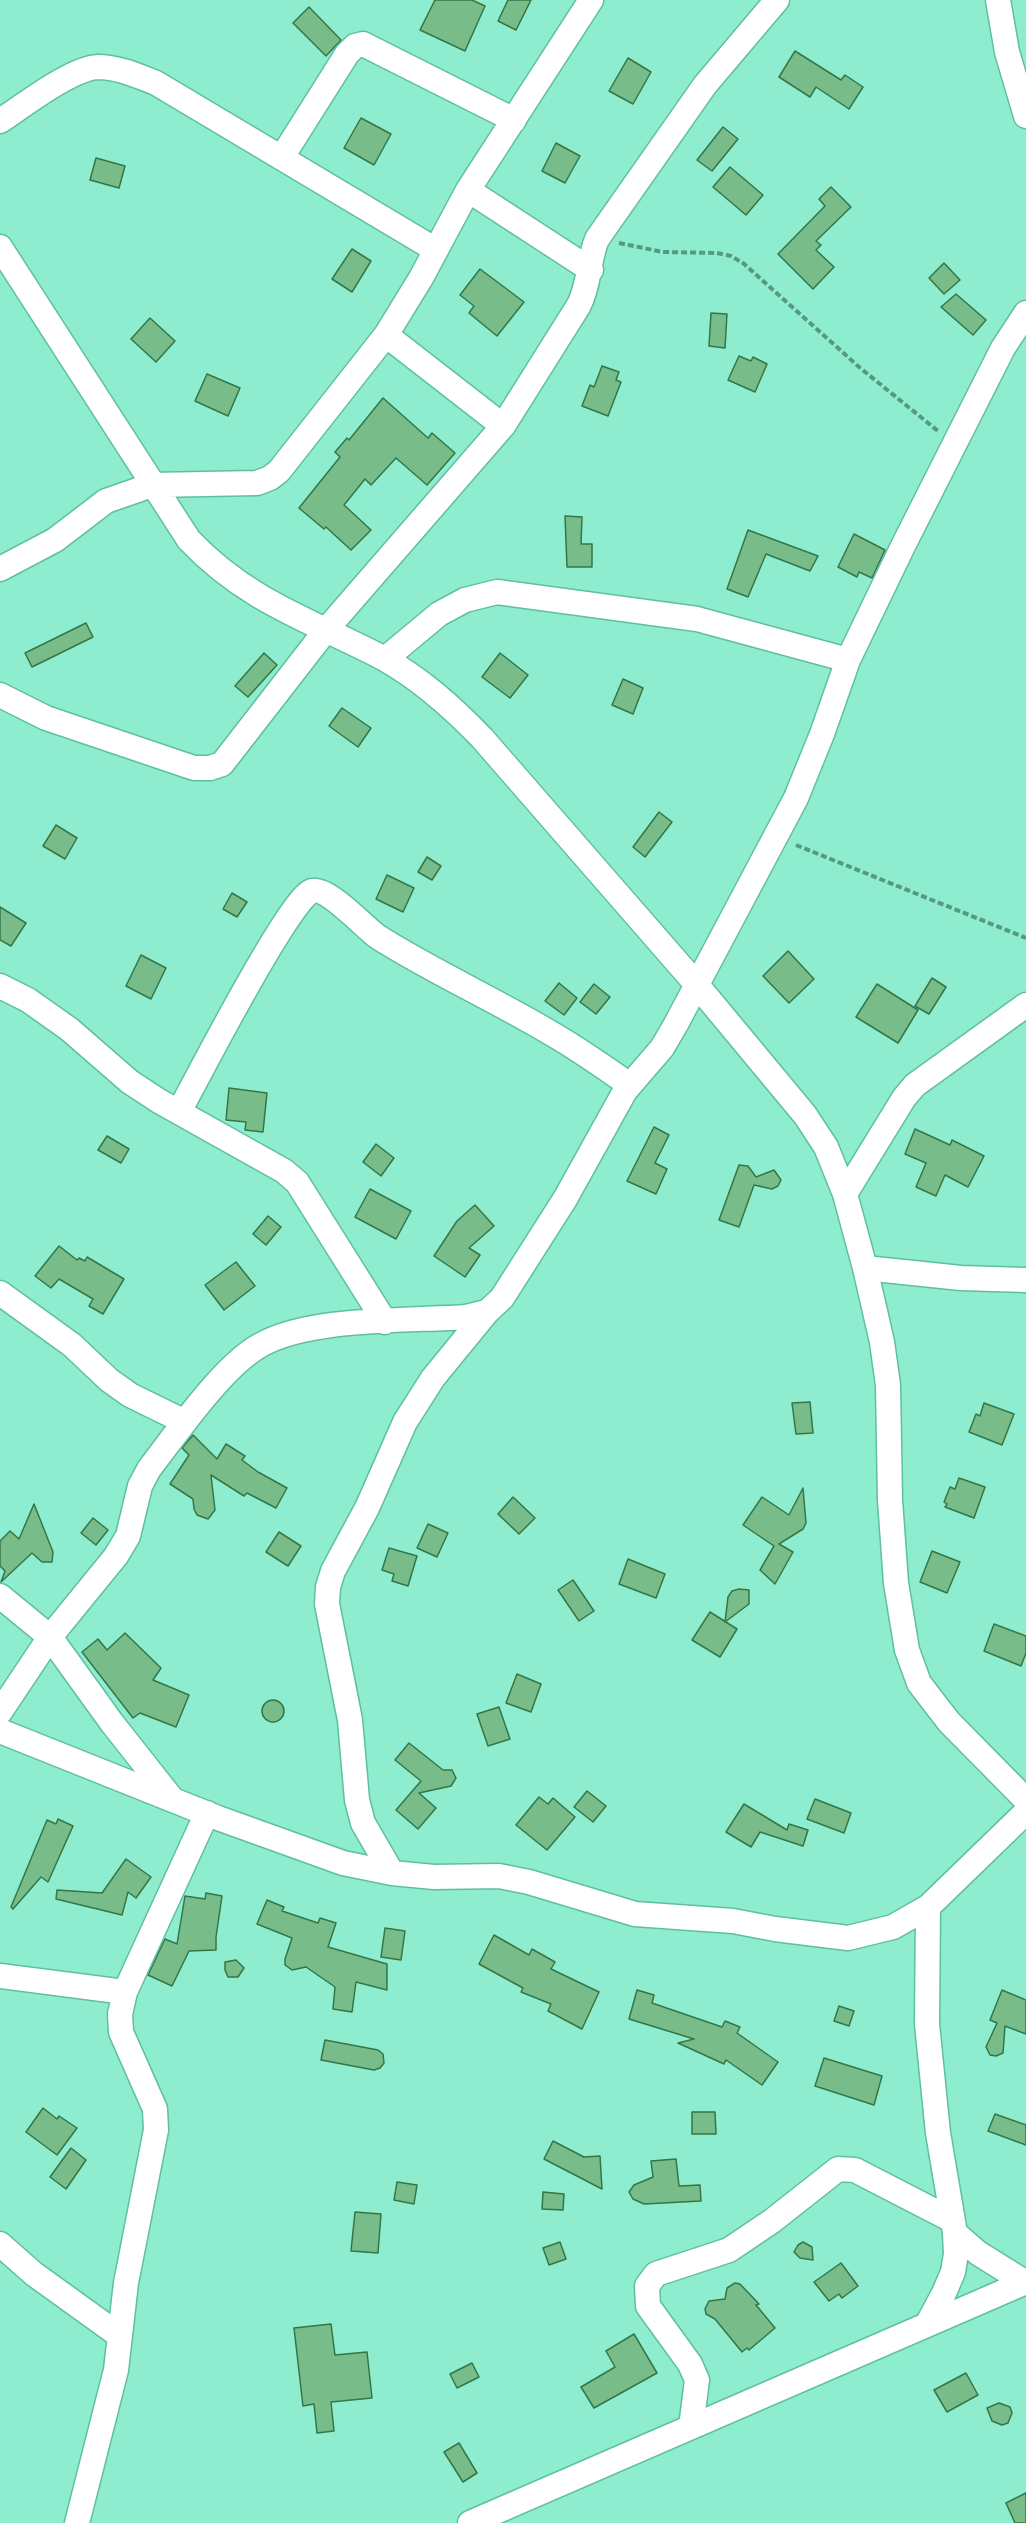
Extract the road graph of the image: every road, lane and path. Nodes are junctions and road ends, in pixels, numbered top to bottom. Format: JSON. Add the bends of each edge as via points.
{"nodes":[{"id":1,"x":591,"y":0,"type":"edge"},
{"id":2,"x":777,"y":0,"type":"edge"},
{"id":3,"x":998,"y":0,"type":"edge"},
{"id":4,"x":1026,"y":117,"type":"edge"},
{"id":5,"x":514,"y":120,"type":"junction"},
{"id":6,"x":0,"y":121,"type":"edge"},
{"id":7,"x":282,"y":157,"type":"junction"},
{"id":8,"x":468,"y":190,"type":"junction"},
{"id":9,"x":597,"y":239,"type":"junction"},
{"id":10,"x":0,"y":247,"type":"edge"},
{"id":11,"x":436,"y":250,"type":"junction"},
{"id":12,"x":591,"y":270,"type":"junction"},
{"id":13,"x":1026,"y":313,"type":"edge"},
{"id":14,"x":386,"y":335,"type":"junction"},
{"id":15,"x":503,"y":426,"type":"junction"},
{"id":16,"x":954,"y":444,"type":"junction"},
{"id":17,"x":152,"y":485,"type":"junction"},
{"id":18,"x":0,"y":569,"type":"edge"},
{"id":19,"x":326,"y":630,"type":"junction"},
{"id":20,"x":385,"y":659,"type":"junction"},
{"id":21,"x":848,"y":660,"type":"junction"},
{"id":22,"x":0,"y":695,"type":"edge"},
{"id":23,"x":776,"y":837,"type":"junction"},
{"id":24,"x":1026,"y":938,"type":"edge"},
{"id":25,"x":697,"y":985,"type":"junction"},
{"id":26,"x":0,"y":986,"type":"edge"},
{"id":27,"x":1026,"y":1005,"type":"edge"},
{"id":28,"x":630,"y":1085,"type":"junction"},
{"id":29,"x":179,"y":1112,"type":"junction"},
{"id":30,"x":845,"y":1194,"type":"junction"},
{"id":31,"x":865,"y":1268,"type":"junction"},
{"id":32,"x":1026,"y":1280,"type":"edge"},
{"id":33,"x":0,"y":1293,"type":"edge"},
{"id":34,"x":487,"y":1312,"type":"junction"},
{"id":35,"x":386,"y":1322,"type":"junction"},
{"id":36,"x":185,"y":1422,"type":"junction"},
{"id":37,"x":0,"y":1596,"type":"edge"},
{"id":38,"x":50,"y":1637,"type":"junction"},
{"id":39,"x":0,"y":1712,"type":"edge"},
{"id":40,"x":0,"y":1731,"type":"edge"},
{"id":41,"x":173,"y":1800,"type":"junction"},
{"id":42,"x":1026,"y":1800,"type":"edge"},
{"id":43,"x":1026,"y":1812,"type":"edge"},
{"id":44,"x":207,"y":1814,"type":"junction"},
{"id":45,"x":392,"y":1872,"type":"junction"},
{"id":46,"x":928,"y":1907,"type":"junction"},
{"id":47,"x":0,"y":1976,"type":"edge"},
{"id":48,"x":125,"y":1992,"type":"junction"},
{"id":49,"x":954,"y":2226,"type":"junction"},
{"id":50,"x":0,"y":2244,"type":"edge"},
{"id":51,"x":1026,"y":2282,"type":"edge"},
{"id":52,"x":928,"y":2324,"type":"junction"},
{"id":53,"x":120,"y":2336,"type":"junction"},
{"id":54,"x":692,"y":2427,"type":"junction"},
{"id":55,"x":77,"y":2523,"type":"edge"},
{"id":56,"x":470,"y":2523,"type":"edge"}],
"edges":[{"from":1,"to":5,"type":"street"},
{"from":2,"to":9,"type":"street","via":[[705,85]]},
{"from":3,"to":4,"type":"street","via":[[1007,52]]},
{"from":5,"to":7,"type":"street","via":[[363,44],[347,54]]},
{"from":5,"to":8,"type":"street"},
{"from":6,"to":7,"type":"street","via":[[72,75],[96,67],[121,70],[156,83]]},
{"from":7,"to":11,"type":"street"},
{"from":8,"to":11,"type":"street"},
{"from":8,"to":12,"type":"street"},
{"from":9,"to":12,"type":"street","via":[[590,255]]},
{"from":9,"to":16,"type":"path","via":[[663,252],[731,256]]},
{"from":10,"to":17,"type":"street"},
{"from":11,"to":14,"type":"street"},
{"from":12,"to":15,"type":"street","via":[[579,305]]},
{"from":13,"to":16,"type":"street","via":[[1003,348]]},
{"from":14,"to":15,"type":"street"},
{"from":14,"to":17,"type":"street","via":[[270,478],[257,483]]},
{"from":15,"to":19,"type":"street"},
{"from":16,"to":21,"type":"street"},
{"from":17,"to":18,"type":"street","via":[[106,501],[55,540]]},
{"from":17,"to":19,"type":"street","via":[[207,560],[266,602]]},
{"from":19,"to":20,"type":"street"},
{"from":19,"to":22,"type":"street","via":[[222,764],[210,768],[194,768],[46,718]]},
{"from":20,"to":21,"type":"street","via":[[438,614],[465,600],[497,592],[698,619]]},
{"from":20,"to":25,"type":"street","via":[[430,688],[483,738]]},
{"from":21,"to":23,"type":"street","via":[[796,798]]},
{"from":23,"to":24,"type":"path"},
{"from":23,"to":25,"type":"street"},
{"from":25,"to":28,"type":"street","via":[[662,1048]]},
{"from":25,"to":30,"type":"street","via":[[805,1115],[826,1147]]},
{"from":26,"to":29,"type":"street","via":[[61,1023],[130,1082]]},
{"from":27,"to":30,"type":"street","via":[[915,1085]]},
{"from":28,"to":29,"type":"street","via":[[552,1034],[395,948],[330,896],[311,891],[301,899],[260,965]]},
{"from":28,"to":34,"type":"street","via":[[565,1199],[502,1298]]},
{"from":29,"to":35,"type":"street","via":[[297,1182]]},
{"from":30,"to":31,"type":"street"},
{"from":31,"to":32,"type":"street"},
{"from":31,"to":42,"type":"street","via":[[888,1385],[890,1500],[896,1583],[907,1650],[919,1683],[937,1707]]},
{"from":33,"to":36,"type":"street","via":[[72,1345],[123,1390]]},
{"from":34,"to":35,"type":"street"},
{"from":34,"to":45,"type":"street","via":[[433,1378],[405,1422],[328,1587],[327,1604],[350,1720],[357,1800],[363,1823]]},
{"from":35,"to":36,"type":"street","via":[[335,1324],[284,1334],[258,1346],[229,1371]]},
{"from":36,"to":38,"type":"street","via":[[140,1486],[128,1536],[116,1556]]},
{"from":37,"to":38,"type":"street"},
{"from":38,"to":39,"type":"street"},
{"from":38,"to":41,"type":"street"},
{"from":40,"to":41,"type":"street"},
{"from":41,"to":44,"type":"street"},
{"from":43,"to":46,"type":"street"},
{"from":44,"to":45,"type":"street","via":[[343,1863]]},
{"from":44,"to":48,"type":"street"},
{"from":45,"to":46,"type":"street","via":[[434,1877],[499,1876],[635,1914],[733,1921],[848,1938],[893,1927]]},
{"from":46,"to":49,"type":"street","via":[[927,2024],[938,2133]]},
{"from":47,"to":48,"type":"street"},
{"from":48,"to":53,"type":"street","via":[[120,2014],[122,2032],[154,2109],[156,2130],[134,2237]]},
{"from":49,"to":51,"type":"street","via":[[978,2253]]},
{"from":49,"to":52,"type":"street","via":[[953,2272]]},
{"from":49,"to":54,"type":"street","via":[[855,2170],[838,2169],[729,2250],[656,2274],[647,2286],[648,2306],[697,2380]]},
{"from":50,"to":53,"type":"street","via":[[34,2274]]},
{"from":51,"to":52,"type":"street"},
{"from":52,"to":54,"type":"street"},
{"from":53,"to":55,"type":"street","via":[[116,2370]]},
{"from":54,"to":56,"type":"street"}]}
